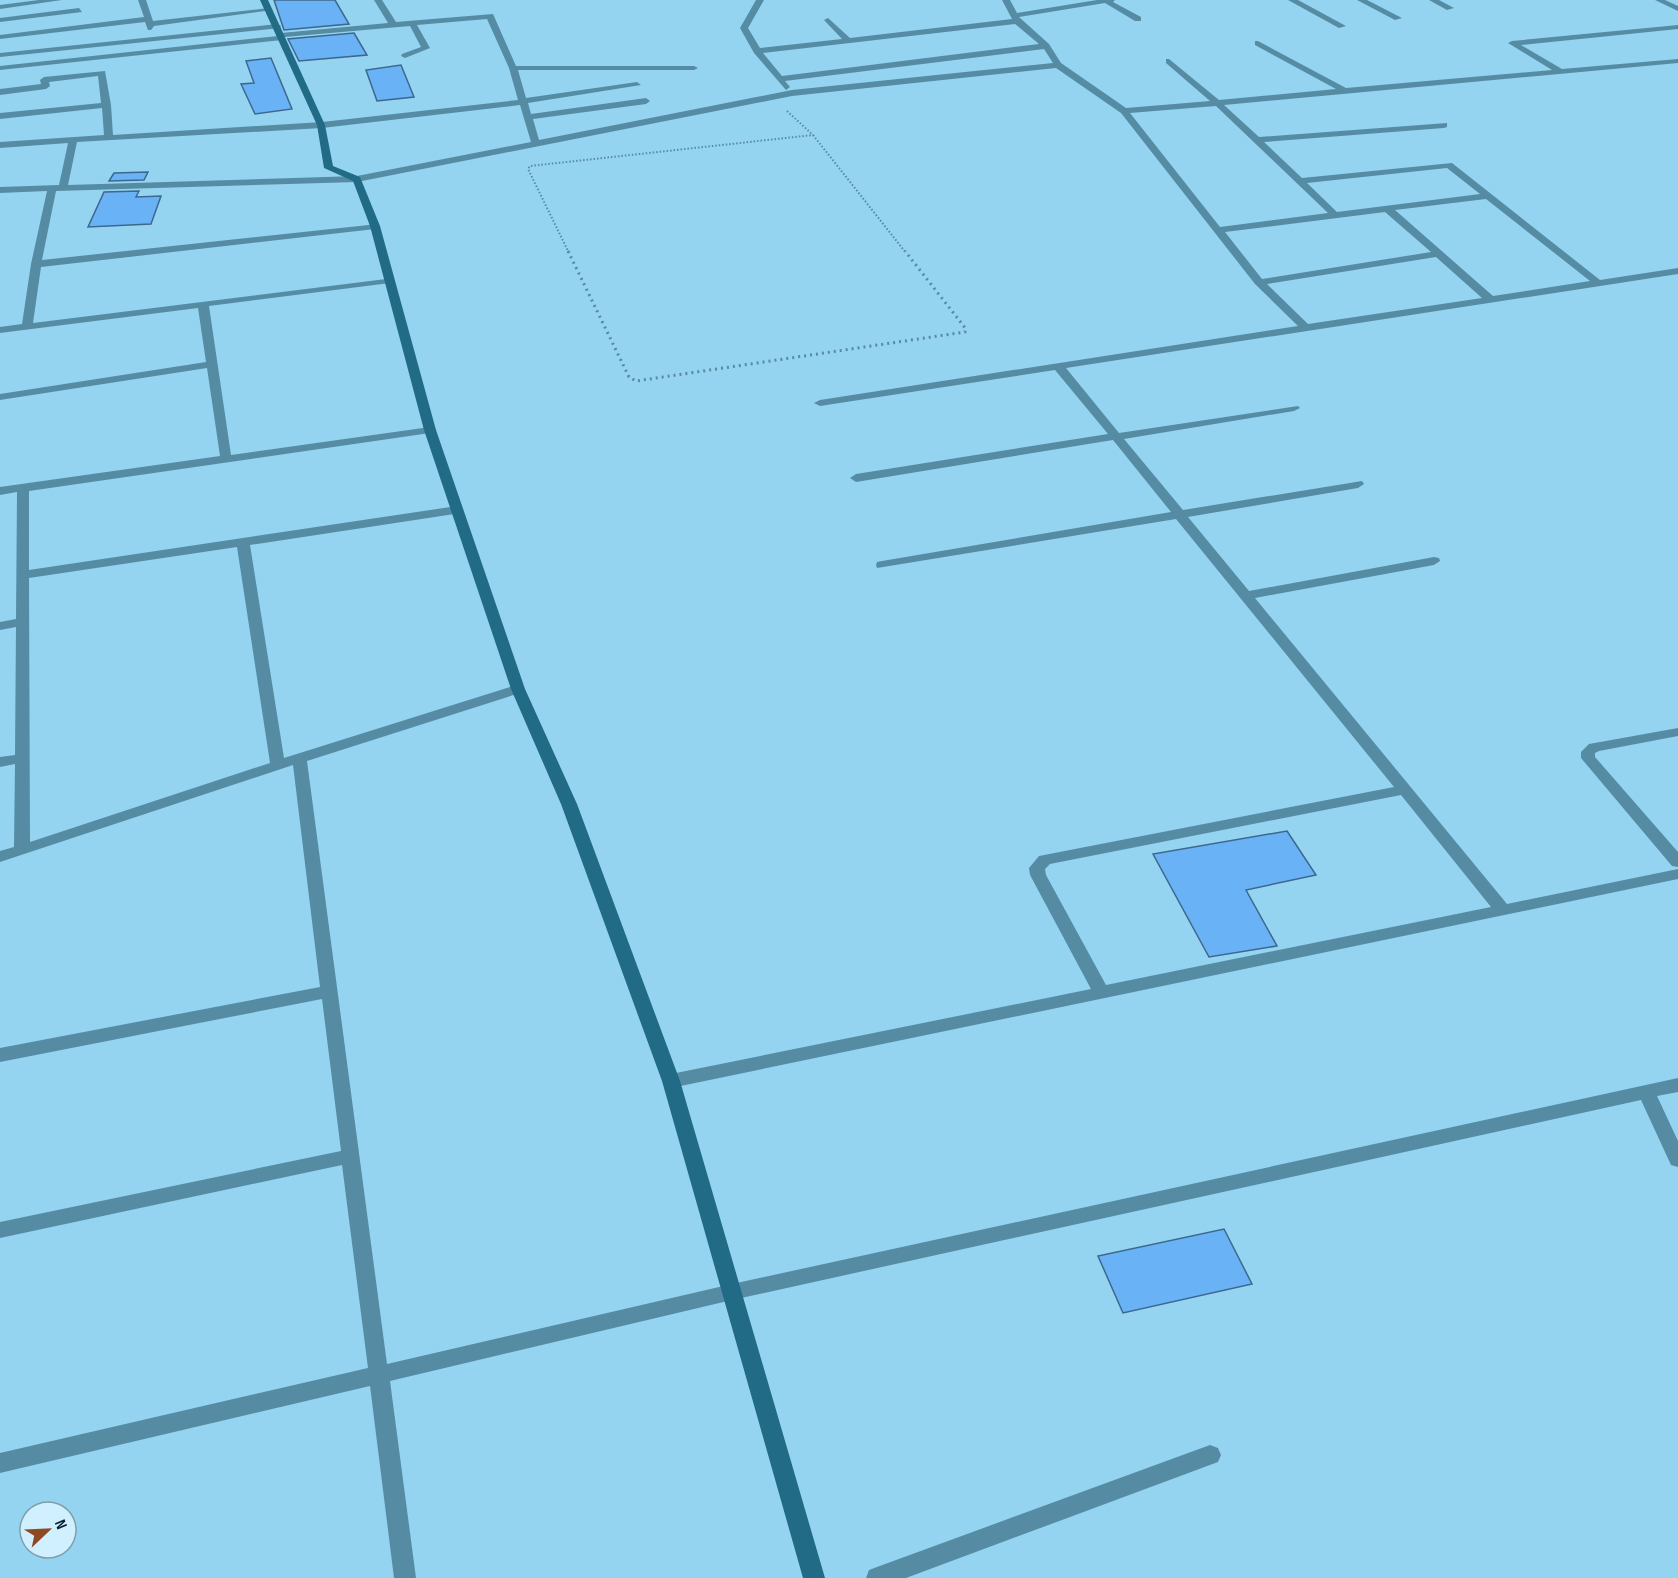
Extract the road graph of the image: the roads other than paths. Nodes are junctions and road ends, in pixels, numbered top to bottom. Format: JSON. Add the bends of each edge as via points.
{"nodes":[{"id":1,"x":58,"y":0,"type":"edge"},
{"id":2,"x":78,"y":0,"type":"edge"},
{"id":3,"x":142,"y":0,"type":"edge"},
{"id":4,"x":378,"y":0,"type":"edge"},
{"id":5,"x":760,"y":0,"type":"edge"},
{"id":6,"x":1006,"y":0,"type":"edge"},
{"id":7,"x":1108,"y":0,"type":"edge"},
{"id":8,"x":1292,"y":0,"type":"edge"},
{"id":9,"x":1361,"y":0,"type":"edge"},
{"id":10,"x":1433,"y":0,"type":"edge"},
{"id":11,"x":1659,"y":0,"type":"edge"},
{"id":12,"x":267,"y":5,"type":"edge"},
{"id":13,"x":0,"y":6,"type":"edge"},
{"id":14,"x":1450,"y":8,"type":"dead end"},
{"id":15,"x":1678,"y":9,"type":"edge"},
{"id":16,"x":79,"y":10,"type":"junction"},
{"id":17,"x":1398,"y":18,"type":"dead end"},
{"id":18,"x":1015,"y":19,"type":"junction"},
{"id":19,"x":1138,"y":19,"type":"dead end"},
{"id":20,"x":0,"y":20,"type":"edge"},
{"id":21,"x":828,"y":20,"type":"dead end"},
{"id":22,"x":150,"y":22,"type":"junction"},
{"id":23,"x":412,"y":23,"type":"junction"},
{"id":24,"x":393,"y":24,"type":"junction"},
{"id":25,"x":1342,"y":26,"type":"dead end"},
{"id":26,"x":84,"y":27,"type":"junction"},
{"id":27,"x":1678,"y":27,"type":"edge"},
{"id":28,"x":280,"y":33,"type":"junction"},
{"id":29,"x":0,"y":37,"type":"edge"},
{"id":30,"x":153,"y":39,"type":"junction"},
{"id":31,"x":849,"y":41,"type":"junction"},
{"id":32,"x":1258,"y":43,"type":"dead end"},
{"id":33,"x":83,"y":46,"type":"junction"},
{"id":34,"x":1046,"y":46,"type":"junction"},
{"id":35,"x":757,"y":51,"type":"junction"},
{"id":36,"x":0,"y":55,"type":"edge"},
{"id":37,"x":405,"y":56,"type":"dead end"},
{"id":38,"x":1169,"y":61,"type":"dead end"},
{"id":39,"x":1678,"y":61,"type":"edge"},
{"id":40,"x":1058,"y":64,"type":"junction"},
{"id":41,"x":0,"y":68,"type":"edge"},
{"id":42,"x":513,"y":68,"type":"junction"},
{"id":43,"x":694,"y":68,"type":"dead end"},
{"id":44,"x":1560,"y":71,"type":"junction"},
{"id":45,"x":779,"y":79,"type":"junction"},
{"id":46,"x":637,"y":84,"type":"dead end"},
{"id":47,"x":1343,"y":90,"type":"junction"},
{"id":48,"x":0,"y":92,"type":"edge"},
{"id":49,"x":792,"y":93,"type":"junction"},
{"id":50,"x":646,"y":101,"type":"dead end"},
{"id":51,"x":521,"y":102,"type":"junction"},
{"id":52,"x":1219,"y":104,"type":"junction"},
{"id":53,"x":107,"y":105,"type":"junction"},
{"id":54,"x":1124,"y":111,"type":"junction"},
{"id":55,"x":0,"y":116,"type":"edge"},
{"id":56,"x":529,"y":117,"type":"junction"},
{"id":57,"x":321,"y":124,"type":"junction"},
{"id":58,"x":1444,"y":125,"type":"dead end"},
{"id":59,"x":109,"y":136,"type":"junction"},
{"id":60,"x":73,"y":139,"type":"junction"},
{"id":61,"x":1257,"y":140,"type":"junction"},
{"id":62,"x":536,"y":144,"type":"junction"},
{"id":63,"x":0,"y":145,"type":"edge"},
{"id":64,"x":357,"y":178,"type":"junction"},
{"id":65,"x":1299,"y":181,"type":"junction"},
{"id":66,"x":58,"y":188,"type":"junction"},
{"id":67,"x":0,"y":190,"type":"edge"},
{"id":68,"x":1487,"y":196,"type":"junction"},
{"id":69,"x":1387,"y":208,"type":"junction"},
{"id":70,"x":1335,"y":215,"type":"junction"},
{"id":71,"x":375,"y":226,"type":"junction"},
{"id":72,"x":1218,"y":230,"type":"junction"},
{"id":73,"x":1436,"y":254,"type":"junction"},
{"id":74,"x":36,"y":264,"type":"junction"},
{"id":75,"x":1678,"y":271,"type":"edge"},
{"id":76,"x":390,"y":280,"type":"junction"},
{"id":77,"x":1259,"y":282,"type":"junction"},
{"id":78,"x":1598,"y":284,"type":"junction"},
{"id":79,"x":1491,"y":300,"type":"junction"},
{"id":80,"x":203,"y":303,"type":"junction"},
{"id":81,"x":27,"y":326,"type":"junction"},
{"id":82,"x":1306,"y":328,"type":"junction"},
{"id":83,"x":0,"y":330,"type":"edge"},
{"id":84,"x":212,"y":364,"type":"junction"},
{"id":85,"x":1058,"y":366,"type":"junction"},
{"id":86,"x":0,"y":397,"type":"edge"},
{"id":87,"x":820,"y":403,"type":"dead end"},
{"id":88,"x":1294,"y":408,"type":"dead end"},
{"id":89,"x":430,"y":430,"type":"junction"},
{"id":90,"x":1116,"y":437,"type":"junction"},
{"id":91,"x":226,"y":458,"type":"junction"},
{"id":92,"x":856,"y":478,"type":"dead end"},
{"id":93,"x":1358,"y":484,"type":"dead end"},
{"id":94,"x":23,"y":488,"type":"junction"},
{"id":95,"x":0,"y":491,"type":"edge"},
{"id":96,"x":457,"y":510,"type":"junction"},
{"id":97,"x":1180,"y":516,"type":"junction"},
{"id":98,"x":243,"y":543,"type":"junction"},
{"id":99,"x":1434,"y":561,"type":"dead end"},
{"id":100,"x":882,"y":565,"type":"dead end"},
{"id":101,"x":23,"y":575,"type":"junction"},
{"id":102,"x":1245,"y":596,"type":"junction"},
{"id":103,"x":22,"y":622,"type":"junction"},
{"id":104,"x":0,"y":626,"type":"edge"},
{"id":105,"x":518,"y":689,"type":"junction"},
{"id":106,"x":1678,"y":732,"type":"edge"},
{"id":107,"x":22,"y":758,"type":"junction"},
{"id":108,"x":299,"y":758,"type":"junction"},
{"id":109,"x":0,"y":762,"type":"edge"},
{"id":110,"x":278,"y":765,"type":"junction"},
{"id":111,"x":1404,"y":790,"type":"junction"},
{"id":112,"x":22,"y":850,"type":"junction"},
{"id":113,"x":0,"y":857,"type":"edge"},
{"id":114,"x":1678,"y":862,"type":"edge"},
{"id":115,"x":1678,"y":874,"type":"edge"},
{"id":116,"x":1503,"y":910,"type":"junction"},
{"id":117,"x":329,"y":991,"type":"junction"},
{"id":118,"x":1102,"y":993,"type":"junction"},
{"id":119,"x":0,"y":1055,"type":"edge"},
{"id":120,"x":671,"y":1081,"type":"junction"},
{"id":121,"x":1678,"y":1084,"type":"edge"},
{"id":122,"x":1646,"y":1092,"type":"junction"},
{"id":123,"x":351,"y":1156,"type":"junction"},
{"id":124,"x":1678,"y":1161,"type":"edge"},
{"id":125,"x":0,"y":1230,"type":"edge"},
{"id":126,"x":732,"y":1292,"type":"junction"},
{"id":127,"x":379,"y":1375,"type":"junction"},
{"id":128,"x":1210,"y":1455,"type":"dead end"},
{"id":129,"x":0,"y":1463,"type":"edge"},
{"id":130,"x":405,"y":1578,"type":"edge"},
{"id":131,"x":814,"y":1578,"type":"edge"},
{"id":132,"x":877,"y":1578,"type":"edge"}],
"edges":[{"from":1,"to":13,"type":"street"},
{"from":2,"to":16,"type":"street"},
{"from":3,"to":22,"type":"street"},
{"from":4,"to":24,"type":"street"},
{"from":5,"to":35,"type":"street","via":[[744,28]]},
{"from":6,"to":18,"type":"street"},
{"from":7,"to":18,"type":"street"},
{"from":7,"to":19,"type":"street"},
{"from":8,"to":25,"type":"street"},
{"from":9,"to":17,"type":"street"},
{"from":10,"to":14,"type":"street"},
{"from":11,"to":15,"type":"street"},
{"from":12,"to":22,"type":"street"},
{"from":12,"to":28,"type":"main road"},
{"from":16,"to":20,"type":"street"},
{"from":16,"to":26,"type":"street"},
{"from":18,"to":31,"type":"street"},
{"from":18,"to":34,"type":"street"},
{"from":21,"to":31,"type":"street"},
{"from":22,"to":26,"type":"street"},
{"from":22,"to":30,"type":"street"},
{"from":23,"to":24,"type":"street"},
{"from":23,"to":37,"type":"street","via":[[426,48]]},
{"from":23,"to":42,"type":"street","via":[[490,16]]},
{"from":24,"to":28,"type":"street"},
{"from":26,"to":29,"type":"street"},
{"from":26,"to":33,"type":"street"},
{"from":27,"to":44,"type":"street","via":[[1512,44]]},
{"from":28,"to":30,"type":"street"},
{"from":28,"to":41,"type":"street"},
{"from":28,"to":57,"type":"main road"},
{"from":30,"to":33,"type":"street"},
{"from":31,"to":35,"type":"street"},
{"from":32,"to":47,"type":"street"},
{"from":33,"to":36,"type":"street"},
{"from":34,"to":40,"type":"street"},
{"from":34,"to":45,"type":"street"},
{"from":35,"to":45,"type":"street"},
{"from":38,"to":52,"type":"street"},
{"from":39,"to":44,"type":"street"},
{"from":40,"to":49,"type":"street"},
{"from":40,"to":54,"type":"street"},
{"from":42,"to":43,"type":"street"},
{"from":42,"to":51,"type":"street"},
{"from":44,"to":47,"type":"street"},
{"from":45,"to":49,"type":"street"},
{"from":46,"to":51,"type":"street"},
{"from":47,"to":52,"type":"street"},
{"from":48,"to":53,"type":"street","via":[[46,86],[44,80],[102,73]]},
{"from":49,"to":62,"type":"street"},
{"from":50,"to":56,"type":"street"},
{"from":51,"to":56,"type":"street"},
{"from":51,"to":57,"type":"street"},
{"from":52,"to":54,"type":"street"},
{"from":52,"to":61,"type":"street"},
{"from":53,"to":55,"type":"street"},
{"from":53,"to":59,"type":"street"},
{"from":54,"to":72,"type":"street"},
{"from":56,"to":62,"type":"street"},
{"from":57,"to":59,"type":"street"},
{"from":57,"to":64,"type":"main road","via":[[329,168]]},
{"from":58,"to":61,"type":"street"},
{"from":59,"to":60,"type":"street"},
{"from":60,"to":63,"type":"street"},
{"from":60,"to":66,"type":"street"},
{"from":61,"to":65,"type":"street"},
{"from":62,"to":64,"type":"street"},
{"from":64,"to":66,"type":"street"},
{"from":64,"to":71,"type":"main road"},
{"from":65,"to":68,"type":"street","via":[[1449,165]]},
{"from":65,"to":70,"type":"street"},
{"from":66,"to":67,"type":"street"},
{"from":66,"to":74,"type":"street"},
{"from":68,"to":69,"type":"street"},
{"from":68,"to":78,"type":"street"},
{"from":69,"to":70,"type":"street"},
{"from":69,"to":73,"type":"street"},
{"from":70,"to":72,"type":"street"},
{"from":71,"to":74,"type":"street"},
{"from":71,"to":76,"type":"main road"},
{"from":72,"to":77,"type":"street"},
{"from":73,"to":77,"type":"street"},
{"from":73,"to":79,"type":"street"},
{"from":74,"to":81,"type":"street"},
{"from":75,"to":78,"type":"street"},
{"from":76,"to":80,"type":"street"},
{"from":76,"to":89,"type":"main road"},
{"from":77,"to":82,"type":"street"},
{"from":78,"to":79,"type":"street"},
{"from":79,"to":82,"type":"street"},
{"from":80,"to":81,"type":"street"},
{"from":80,"to":84,"type":"street"},
{"from":81,"to":83,"type":"street"},
{"from":82,"to":85,"type":"street"},
{"from":84,"to":86,"type":"street"},
{"from":84,"to":91,"type":"street"},
{"from":85,"to":87,"type":"street"},
{"from":85,"to":90,"type":"street"},
{"from":88,"to":90,"type":"street"},
{"from":89,"to":91,"type":"street"},
{"from":89,"to":96,"type":"main road"},
{"from":90,"to":92,"type":"street"},
{"from":90,"to":97,"type":"street"},
{"from":91,"to":94,"type":"street"},
{"from":93,"to":97,"type":"street"},
{"from":94,"to":95,"type":"street"},
{"from":94,"to":101,"type":"street"},
{"from":96,"to":98,"type":"street"},
{"from":96,"to":105,"type":"main road"},
{"from":97,"to":100,"type":"street"},
{"from":97,"to":102,"type":"street"},
{"from":98,"to":101,"type":"street"},
{"from":98,"to":110,"type":"street"},
{"from":99,"to":102,"type":"street"},
{"from":101,"to":103,"type":"street"},
{"from":102,"to":111,"type":"street"},
{"from":103,"to":104,"type":"street"},
{"from":103,"to":107,"type":"street"},
{"from":105,"to":108,"type":"street"},
{"from":105,"to":120,"type":"main road","via":[[569,804]]},
{"from":106,"to":114,"type":"street","via":[[1594,747],[1588,752],[1588,758]]},
{"from":107,"to":109,"type":"street"},
{"from":107,"to":112,"type":"street"},
{"from":108,"to":110,"type":"street"},
{"from":108,"to":117,"type":"street"},
{"from":110,"to":112,"type":"street"},
{"from":111,"to":116,"type":"street"},
{"from":111,"to":118,"type":"street","via":[[1045,860],[1037,868],[1038,875]]},
{"from":112,"to":113,"type":"street"},
{"from":115,"to":116,"type":"street"},
{"from":116,"to":118,"type":"street"},
{"from":117,"to":119,"type":"street"},
{"from":117,"to":123,"type":"street"},
{"from":118,"to":120,"type":"street"},
{"from":120,"to":126,"type":"main road"},
{"from":121,"to":122,"type":"street"},
{"from":122,"to":124,"type":"street"},
{"from":122,"to":126,"type":"street"},
{"from":123,"to":125,"type":"street"},
{"from":123,"to":127,"type":"street"},
{"from":126,"to":127,"type":"street"},
{"from":126,"to":131,"type":"main road"},
{"from":127,"to":129,"type":"street"},
{"from":127,"to":130,"type":"street"},
{"from":128,"to":132,"type":"street"}]}
